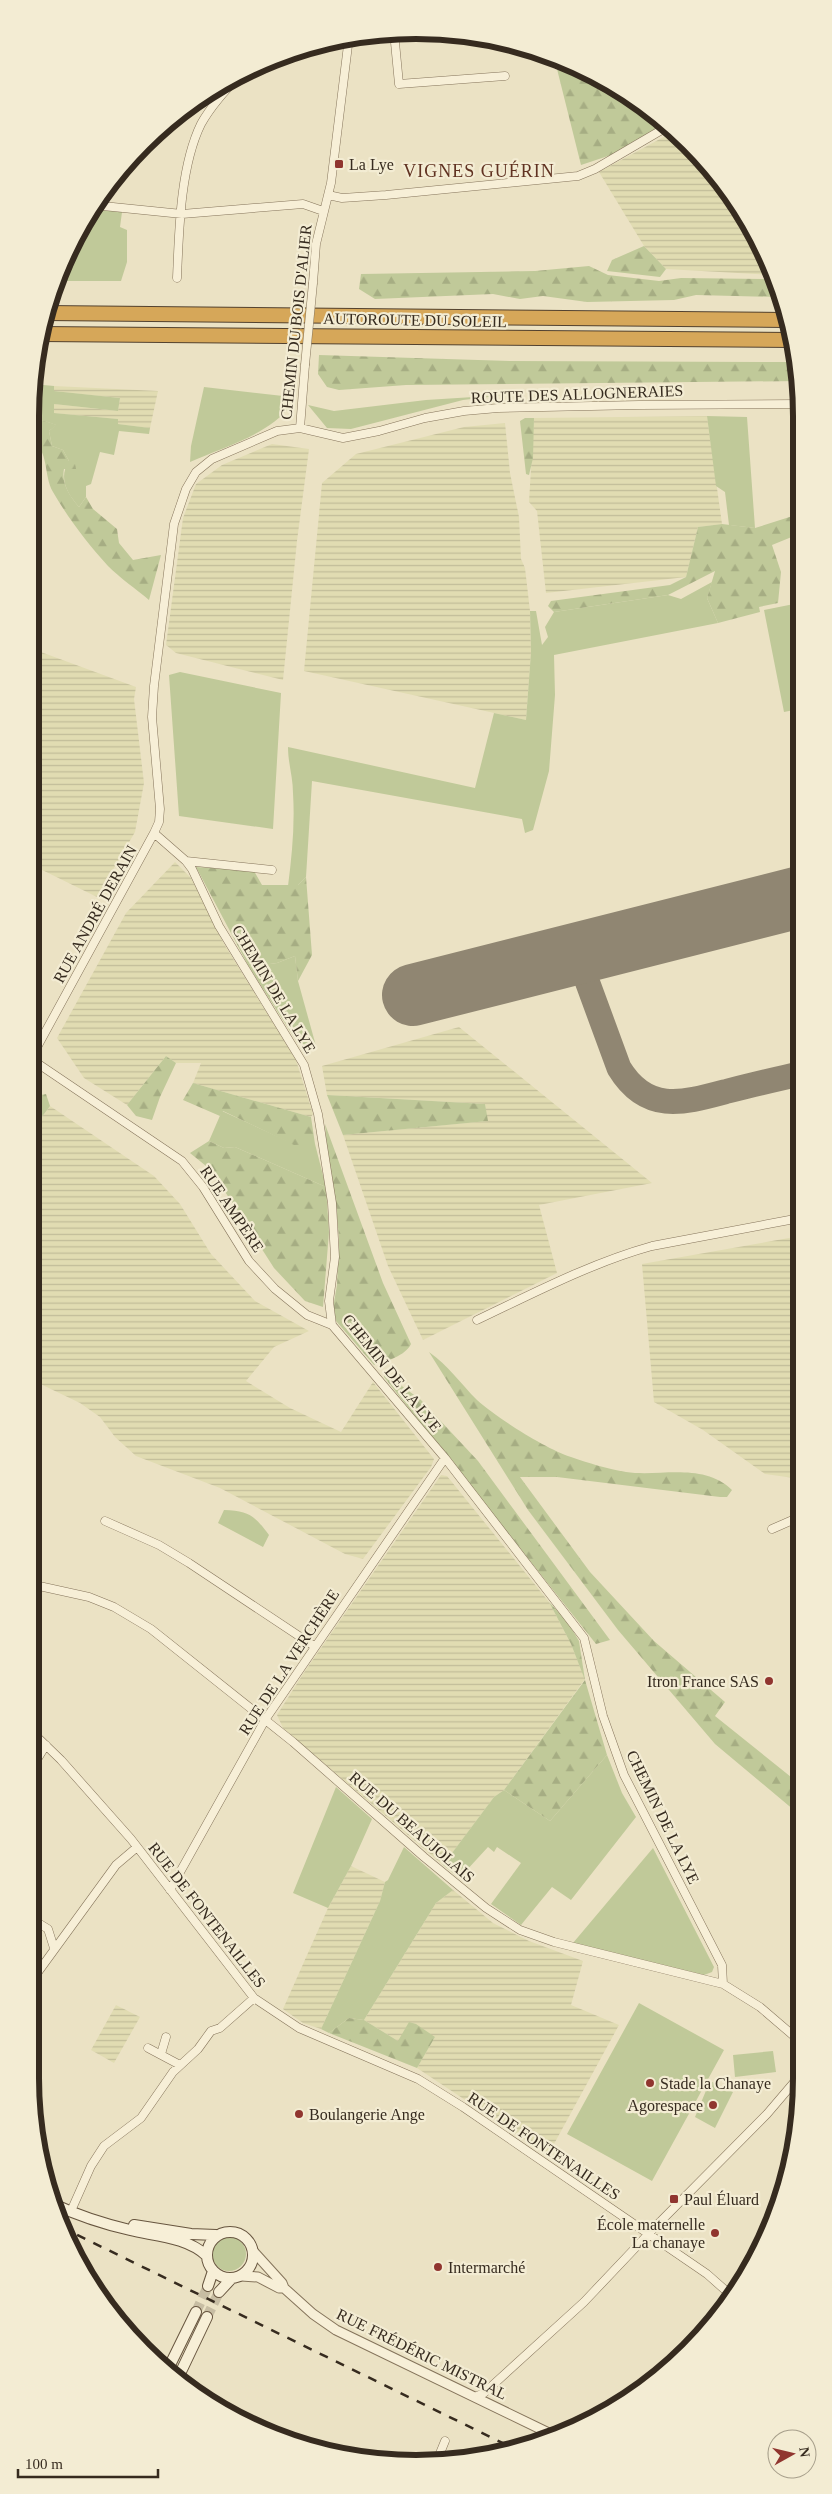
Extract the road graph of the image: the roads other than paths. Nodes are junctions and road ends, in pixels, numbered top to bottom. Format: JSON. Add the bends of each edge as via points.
{"nodes":[{"id":1,"x":395,"y":40,"type":"edge"},
{"id":2,"x":348,"y":45,"type":"edge"},
{"id":3,"x":506,"y":76,"type":"dead end"},
{"id":4,"x":228,"y":89,"type":"edge"},
{"id":5,"x":662,"y":130,"type":"edge"},
{"id":6,"x":328,"y":195,"type":"junction"},
{"id":7,"x":102,"y":206,"type":"edge"},
{"id":8,"x":323,"y":211,"type":"junction"},
{"id":9,"x":182,"y":214,"type":"junction"},
{"id":10,"x":177,"y":278,"type":"dead end"},
{"id":11,"x":54,"y":313,"type":"edge"},
{"id":12,"x":780,"y":320,"type":"edge"},
{"id":13,"x":48,"y":334,"type":"edge"},
{"id":14,"x":785,"y":340,"type":"edge"},
{"id":15,"x":793,"y":404,"type":"edge"},
{"id":16,"x":300,"y":428,"type":"junction"},
{"id":17,"x":154,"y":833,"type":"junction"},
{"id":18,"x":186,"y":860,"type":"junction"},
{"id":19,"x":272,"y":870,"type":"dead end"},
{"id":20,"x":39,"y":1044,"type":"edge"},
{"id":21,"x":39,"y":1066,"type":"edge"},
{"id":22,"x":793,"y":1219,"type":"edge"},
{"id":23,"x":477,"y":1320,"type":"dead end"},
{"id":24,"x":332,"y":1325,"type":"junction"},
{"id":25,"x":445,"y":1458,"type":"junction"},
{"id":26,"x":793,"y":1520,"type":"edge"},
{"id":27,"x":105,"y":1521,"type":"dead end"},
{"id":28,"x":772,"y":1529,"type":"dead end"},
{"id":29,"x":39,"y":1586,"type":"edge"},
{"id":30,"x":314,"y":1646,"type":"junction"},
{"id":31,"x":265,"y":1720,"type":"junction"},
{"id":32,"x":39,"y":1738,"type":"edge"},
{"id":33,"x":46,"y":1745,"type":"junction"},
{"id":34,"x":39,"y":1756,"type":"edge"},
{"id":35,"x":136,"y":1848,"type":"junction"},
{"id":36,"x":170,"y":1890,"type":"junction"},
{"id":37,"x":39,"y":1924,"type":"edge"},
{"id":38,"x":54,"y":1948,"type":"junction"},
{"id":39,"x":39,"y":1969,"type":"edge"},
{"id":40,"x":723,"y":1984,"type":"junction"},
{"id":41,"x":254,"y":1998,"type":"junction"},
{"id":42,"x":793,"y":2035,"type":"edge"},
{"id":43,"x":166,"y":2038,"type":"dead end"},
{"id":44,"x":148,"y":2048,"type":"dead end"},
{"id":45,"x":161,"y":2054,"type":"junction"},
{"id":46,"x":180,"y":2065,"type":"junction"},
{"id":47,"x":793,"y":2084,"type":"edge"},
{"id":48,"x":62,"y":2208,"type":"edge"},
{"id":49,"x":70,"y":2211,"type":"junction"},
{"id":50,"x":98,"y":2220,"type":"junction"},
{"id":51,"x":648,"y":2234,"type":"junction"},
{"id":52,"x":216,"y":2235,"type":"junction"},
{"id":53,"x":253,"y":2251,"type":"junction"},
{"id":54,"x":207,"y":2256,"type":"junction"},
{"id":55,"x":213,"y":2271,"type":"junction"},
{"id":56,"x":236,"y":2277,"type":"junction"},
{"id":57,"x":208,"y":2286,"type":"tunnel mouth"},
{"id":58,"x":284,"y":2288,"type":"junction"},
{"id":59,"x":219,"y":2292,"type":"tunnel mouth"},
{"id":60,"x":727,"y":2292,"type":"edge"},
{"id":61,"x":196,"y":2312,"type":"tunnel mouth"},
{"id":62,"x":207,"y":2317,"type":"tunnel mouth"},
{"id":63,"x":170,"y":2365,"type":"edge"},
{"id":64,"x":180,"y":2373,"type":"edge"},
{"id":65,"x":475,"y":2397,"type":"junction"},
{"id":66,"x":546,"y":2432,"type":"edge"},
{"id":67,"x":445,"y":2441,"type":"dead end"},
{"id":68,"x":440,"y":2454,"type":"edge"}],
"edges":[{"from":1,"to":3,"type":"street","via":[[399,84]]},
{"from":2,"to":6,"type":"street","name":"CHEMIN DU BOIS D'ALIER"},
{"from":4,"to":9,"type":"street","via":[[201,125],[188,166]]},
{"from":5,"to":6,"type":"street","via":[[578,176],[377,196],[342,198]]},
{"from":6,"to":8,"type":"street","name":"CHEMIN DU BOIS D'ALIER"},
{"from":7,"to":9,"type":"street"},
{"from":8,"to":9,"type":"street","via":[[303,204]]},
{"from":8,"to":16,"type":"street","name":"CHEMIN DU BOIS D'ALIER","bridge":true,"via":[[315,250]]},
{"from":9,"to":10,"type":"street"},
{"from":11,"to":12,"type":"highway","name":"AUTOROUTE DU SOLEIL"},
{"from":13,"to":14,"type":"highway","name":"AUTOROUTE DU SOLEIL"},
{"from":15,"to":16,"type":"street","name":"ROUTE DES ALLOGNERAIES","via":[[498,408],[425,418],[379,432],[343,438]]},
{"from":16,"to":17,"type":"street","name":"CHEMIN DU BOIS D'ALIER","via":[[266,434],[212,459],[196,472],[186,489],[174,524],[156,659],[152,717],[160,809]]},
{"from":17,"to":18,"type":"street","name":"CHEMIN DE LA LYE"},
{"from":17,"to":20,"type":"street","name":"RUE ANDRÉ DERAIN"},
{"from":18,"to":19,"type":"street"},
{"from":18,"to":24,"type":"street","name":"CHEMIN DE LA LYE","via":[[224,933],[293,1045],[310,1084],[332,1203],[335,1258],[329,1302]]},
{"from":21,"to":24,"type":"street","name":"RUE AMPÈRE","via":[[182,1161],[203,1187],[249,1261],[275,1289],[307,1315]]},
{"from":22,"to":23,"type":"street","via":[[630,1252],[567,1277]]},
{"from":24,"to":25,"type":"street","name":"CHEMIN DE LA LYE"},
{"from":25,"to":30,"type":"street","name":"RUE DE LA VERCHÈRE"},
{"from":25,"to":40,"type":"street","name":"CHEMIN DE LA LYE","via":[[584,1638],[603,1716],[624,1775],[722,1965]]},
{"from":26,"to":28,"type":"street"},
{"from":27,"to":30,"type":"street","via":[[159,1545]]},
{"from":29,"to":31,"type":"street","name":"RUE DU BEAUJOLAIS","via":[[89,1597],[133,1618],[201,1667]]},
{"from":30,"to":31,"type":"street","name":"RUE DE LA VERCHÈRE"},
{"from":31,"to":36,"type":"street","name":"RUE DE LA VERCHÈRE"},
{"from":31,"to":40,"type":"street","name":"RUE DU BEAUJOLAIS","via":[[430,1863],[486,1908],[520,1930],[554,1942]]},
{"from":32,"to":33,"type":"street","name":"RUE DE FONTENAILLES"},
{"from":33,"to":34,"type":"street"},
{"from":33,"to":35,"type":"street","name":"RUE DE FONTENAILLES"},
{"from":35,"to":36,"type":"street","name":"RUE DE FONTENAILLES"},
{"from":35,"to":38,"type":"street","via":[[116,1865]]},
{"from":36,"to":41,"type":"street","name":"RUE DE FONTENAILLES"},
{"from":37,"to":38,"type":"street","via":[[48,1929]]},
{"from":38,"to":39,"type":"street"},
{"from":40,"to":42,"type":"street","name":"RUE DU BEAUJOLAIS","via":[[760,2007]]},
{"from":41,"to":46,"type":"street","via":[[220,2028],[211,2031],[198,2049]]},
{"from":41,"to":51,"type":"street","name":"RUE DE FONTENAILLES","via":[[299,2028],[418,2079]]},
{"from":43,"to":45,"type":"street"},
{"from":44,"to":45,"type":"street"},
{"from":45,"to":46,"type":"street"},
{"from":46,"to":49,"type":"street","via":[[141,2118],[104,2146]]},
{"from":47,"to":51,"type":"street"},
{"from":48,"to":49,"type":"main road"},
{"from":49,"to":50,"type":"main road"},
{"from":50,"to":52,"type":"main road"},
{"from":50,"to":54,"type":"main road","via":[[182,2242]]},
{"from":51,"to":60,"type":"street","name":"RUE DE FONTENAILLES","via":[[707,2274]]},
{"from":51,"to":65,"type":"street","via":[[584,2302]]},
{"from":52,"to":53,"type":"main road","via":[[227,2232],[240,2234]]},
{"from":52,"to":54,"type":"main road","via":[[208,2245]]},
{"from":53,"to":56,"type":"main road","via":[[249,2266]]},
{"from":53,"to":58,"type":"street","name":"RUE FRÉDÉRIC MISTRAL"},
{"from":54,"to":55,"type":"main road"},
{"from":55,"to":56,"type":"main road","via":[[225,2278]]},
{"from":55,"to":57,"type":"main road"},
{"from":56,"to":58,"type":"street","name":"RUE FRÉDÉRIC MISTRAL","via":[[258,2277]]},
{"from":56,"to":59,"type":"main road"},
{"from":58,"to":65,"type":"street","name":"RUE FRÉDÉRIC MISTRAL","via":[[336,2330]]},
{"from":61,"to":63,"type":"main road"},
{"from":62,"to":64,"type":"main road"},
{"from":65,"to":66,"type":"street","name":"RUE FRÉDÉRIC MISTRAL"},
{"from":67,"to":68,"type":"street"}]}
